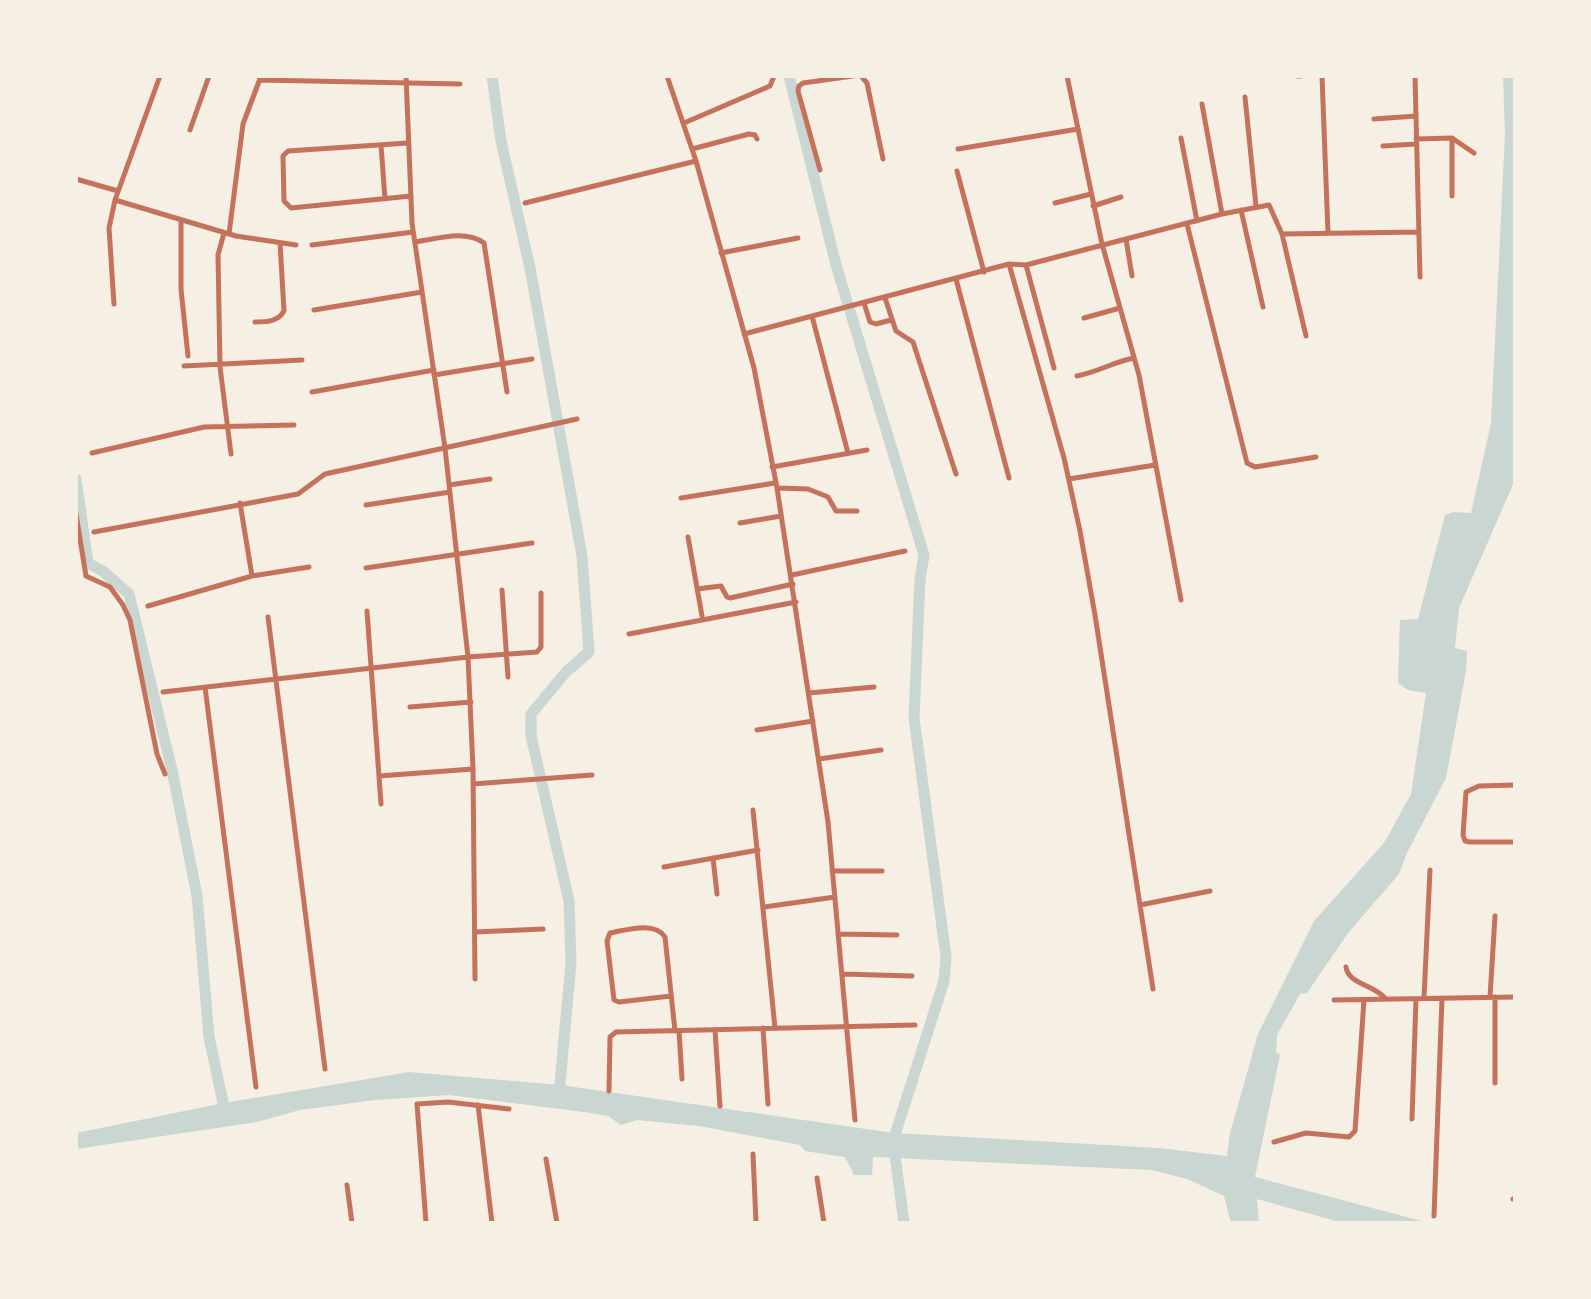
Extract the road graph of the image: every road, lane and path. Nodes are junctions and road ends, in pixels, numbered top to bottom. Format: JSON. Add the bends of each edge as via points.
{"nodes":[{"id":1,"x":160,"y":76,"type":"edge"},
{"id":2,"x":209,"y":76,"type":"edge"},
{"id":3,"x":667,"y":76,"type":"edge"},
{"id":4,"x":774,"y":76,"type":"edge"},
{"id":5,"x":853,"y":76,"type":"edge"},
{"id":6,"x":861,"y":76,"type":"edge"},
{"id":7,"x":1067,"y":76,"type":"edge"},
{"id":8,"x":1322,"y":76,"type":"edge"},
{"id":9,"x":1415,"y":76,"type":"edge"},
{"id":10,"x":260,"y":78,"type":"edge"},
{"id":11,"x":820,"y":78,"type":"edge"},
{"id":12,"x":406,"y":80,"type":"edge"},
{"id":13,"x":460,"y":84,"type":"dead end"},
{"id":14,"x":1245,"y":97,"type":"dead end"},
{"id":15,"x":1202,"y":104,"type":"dead end"},
{"id":16,"x":1416,"y":116,"type":"junction"},
{"id":17,"x":1374,"y":119,"type":"dead end"},
{"id":18,"x":684,"y":123,"type":"junction"},
{"id":19,"x":1078,"y":129,"type":"junction"},
{"id":20,"x":190,"y":130,"type":"dead end"},
{"id":21,"x":1181,"y":138,"type":"dead end"},
{"id":22,"x":1452,"y":138,"type":"junction"},
{"id":23,"x":757,"y":139,"type":"dead end"},
{"id":24,"x":1416,"y":142,"type":"junction"},
{"id":25,"x":408,"y":143,"type":"junction"},
{"id":26,"x":381,"y":145,"type":"junction"},
{"id":27,"x":1383,"y":146,"type":"dead end"},
{"id":28,"x":692,"y":149,"type":"junction"},
{"id":29,"x":958,"y":149,"type":"dead end"},
{"id":30,"x":1474,"y":153,"type":"dead end"},
{"id":31,"x":883,"y":159,"type":"dead end"},
{"id":32,"x":696,"y":161,"type":"junction"},
{"id":33,"x":820,"y":170,"type":"dead end"},
{"id":34,"x":957,"y":171,"type":"dead end"},
{"id":35,"x":76,"y":179,"type":"edge"},
{"id":36,"x":118,"y":191,"type":"junction"},
{"id":37,"x":1091,"y":194,"type":"junction"},
{"id":38,"x":411,"y":196,"type":"junction"},
{"id":39,"x":1452,"y":196,"type":"dead end"},
{"id":40,"x":1121,"y":197,"type":"dead end"},
{"id":41,"x":385,"y":199,"type":"junction"},
{"id":42,"x":115,"y":200,"type":"junction"},
{"id":43,"x":525,"y":203,"type":"dead end"},
{"id":44,"x":1055,"y":203,"type":"dead end"},
{"id":45,"x":1093,"y":206,"type":"junction"},
{"id":46,"x":1256,"y":206,"type":"junction"},
{"id":47,"x":1241,"y":210,"type":"junction"},
{"id":48,"x":1222,"y":214,"type":"junction"},
{"id":49,"x":181,"y":220,"type":"junction"},
{"id":50,"x":1197,"y":221,"type":"junction"},
{"id":51,"x":1187,"y":224,"type":"junction"},
{"id":52,"x":413,"y":232,"type":"junction"},
{"id":53,"x":1418,"y":232,"type":"junction"},
{"id":54,"x":1328,"y":233,"type":"junction"},
{"id":55,"x":226,"y":234,"type":"junction"},
{"id":56,"x":1282,"y":234,"type":"junction"},
{"id":57,"x":798,"y":238,"type":"dead end"},
{"id":58,"x":1126,"y":239,"type":"junction"},
{"id":59,"x":415,"y":242,"type":"junction"},
{"id":60,"x":280,"y":243,"type":"junction"},
{"id":61,"x":1102,"y":244,"type":"junction"},
{"id":62,"x":296,"y":245,"type":"dead end"},
{"id":63,"x":312,"y":245,"type":"dead end"},
{"id":64,"x":721,"y":253,"type":"junction"},
{"id":65,"x":1009,"y":264,"type":"junction"},
{"id":66,"x":1026,"y":265,"type":"junction"},
{"id":67,"x":984,"y":272,"type":"junction"},
{"id":68,"x":1132,"y":276,"type":"dead end"},
{"id":69,"x":1420,"y":277,"type":"dead end"},
{"id":70,"x":956,"y":279,"type":"junction"},
{"id":71,"x":422,"y":292,"type":"junction"},
{"id":72,"x":885,"y":298,"type":"junction"},
{"id":73,"x":864,"y":302,"type":"junction"},
{"id":74,"x":114,"y":304,"type":"dead end"},
{"id":75,"x":1263,"y":307,"type":"dead end"},
{"id":76,"x":1120,"y":308,"type":"junction"},
{"id":77,"x":314,"y":310,"type":"dead end"},
{"id":78,"x":812,"y":316,"type":"junction"},
{"id":79,"x":1084,"y":318,"type":"dead end"},
{"id":80,"x":891,"y":320,"type":"junction"},
{"id":81,"x":255,"y":322,"type":"dead end"},
{"id":82,"x":744,"y":334,"type":"junction"},
{"id":83,"x":1306,"y":336,"type":"dead end"},
{"id":84,"x":188,"y":356,"type":"dead end"},
{"id":85,"x":1134,"y":358,"type":"junction"},
{"id":86,"x":532,"y":359,"type":"dead end"},
{"id":87,"x":302,"y":360,"type":"dead end"},
{"id":88,"x":221,"y":364,"type":"junction"},
{"id":89,"x":502,"y":364,"type":"junction"},
{"id":90,"x":184,"y":366,"type":"dead end"},
{"id":91,"x":1054,"y":368,"type":"dead end"},
{"id":92,"x":434,"y":373,"type":"junction"},
{"id":93,"x":1077,"y":376,"type":"dead end"},
{"id":94,"x":312,"y":392,"type":"dead end"},
{"id":95,"x":507,"y":392,"type":"dead end"},
{"id":96,"x":577,"y":419,"type":"dead end"},
{"id":97,"x":294,"y":425,"type":"dead end"},
{"id":98,"x":228,"y":426,"type":"junction"},
{"id":99,"x":445,"y":448,"type":"junction"},
{"id":100,"x":867,"y":450,"type":"dead end"},
{"id":101,"x":92,"y":453,"type":"dead end"},
{"id":102,"x":848,"y":453,"type":"junction"},
{"id":103,"x":231,"y":454,"type":"dead end"},
{"id":104,"x":1316,"y":457,"type":"dead end"},
{"id":105,"x":1155,"y":465,"type":"junction"},
{"id":106,"x":772,"y":467,"type":"junction"},
{"id":107,"x":956,"y":474,"type":"dead end"},
{"id":108,"x":1009,"y":478,"type":"dead end"},
{"id":109,"x":490,"y":479,"type":"dead end"},
{"id":110,"x":1069,"y":479,"type":"junction"},
{"id":111,"x":776,"y":486,"type":"junction"},
{"id":112,"x":450,"y":489,"type":"junction"},
{"id":113,"x":681,"y":498,"type":"dead end"},
{"id":114,"x":240,"y":503,"type":"junction"},
{"id":115,"x":366,"y":505,"type":"dead end"},
{"id":116,"x":857,"y":511,"type":"dead end"},
{"id":117,"x":76,"y":514,"type":"edge"},
{"id":118,"x":781,"y":516,"type":"junction"},
{"id":119,"x":740,"y":523,"type":"dead end"},
{"id":120,"x":94,"y":532,"type":"dead end"},
{"id":121,"x":688,"y":537,"type":"dead end"},
{"id":122,"x":532,"y":543,"type":"dead end"},
{"id":123,"x":905,"y":551,"type":"dead end"},
{"id":124,"x":457,"y":554,"type":"junction"},
{"id":125,"x":309,"y":567,"type":"dead end"},
{"id":126,"x":366,"y":568,"type":"dead end"},
{"id":127,"x":792,"y":575,"type":"junction"},
{"id":128,"x":252,"y":576,"type":"junction"},
{"id":129,"x":793,"y":584,"type":"junction"},
{"id":130,"x":697,"y":589,"type":"junction"},
{"id":131,"x":502,"y":590,"type":"dead end"},
{"id":132,"x":541,"y":593,"type":"dead end"},
{"id":133,"x":1181,"y":600,"type":"dead end"},
{"id":134,"x":796,"y":602,"type":"junction"},
{"id":135,"x":148,"y":606,"type":"dead end"},
{"id":136,"x":367,"y":611,"type":"dead end"},
{"id":137,"x":702,"y":616,"type":"dead end"},
{"id":138,"x":268,"y":617,"type":"dead end"},
{"id":139,"x":629,"y":634,"type":"dead end"},
{"id":140,"x":506,"y":654,"type":"junction"},
{"id":141,"x":468,"y":657,"type":"junction"},
{"id":142,"x":370,"y":669,"type":"junction"},
{"id":143,"x":508,"y":677,"type":"dead end"},
{"id":144,"x":275,"y":679,"type":"junction"},
{"id":145,"x":205,"y":687,"type":"junction"},
{"id":146,"x":874,"y":687,"type":"dead end"},
{"id":147,"x":163,"y":692,"type":"dead end"},
{"id":148,"x":809,"y":693,"type":"junction"},
{"id":149,"x":471,"y":702,"type":"junction"},
{"id":150,"x":410,"y":707,"type":"dead end"},
{"id":151,"x":813,"y":721,"type":"junction"},
{"id":152,"x":757,"y":730,"type":"dead end"},
{"id":153,"x":881,"y":750,"type":"dead end"},
{"id":154,"x":819,"y":759,"type":"junction"},
{"id":155,"x":473,"y":769,"type":"junction"},
{"id":156,"x":165,"y":774,"type":"dead end"},
{"id":157,"x":592,"y":775,"type":"dead end"},
{"id":158,"x":379,"y":776,"type":"junction"},
{"id":159,"x":473,"y":784,"type":"junction"},
{"id":160,"x":1515,"y":785,"type":"edge"},
{"id":161,"x":381,"y":804,"type":"dead end"},
{"id":162,"x":753,"y":810,"type":"dead end"},
{"id":163,"x":1515,"y":842,"type":"edge"},
{"id":164,"x":758,"y":850,"type":"junction"},
{"id":165,"x":713,"y":858,"type":"junction"},
{"id":166,"x":664,"y":867,"type":"dead end"},
{"id":167,"x":1430,"y":870,"type":"dead end"},
{"id":168,"x":832,"y":871,"type":"junction"},
{"id":169,"x":882,"y":871,"type":"dead end"},
{"id":170,"x":1210,"y":891,"type":"dead end"},
{"id":171,"x":717,"y":894,"type":"dead end"},
{"id":172,"x":835,"y":897,"type":"junction"},
{"id":173,"x":1140,"y":905,"type":"junction"},
{"id":174,"x":764,"y":907,"type":"junction"},
{"id":175,"x":1495,"y":916,"type":"dead end"},
{"id":176,"x":543,"y":929,"type":"dead end"},
{"id":177,"x":475,"y":932,"type":"junction"},
{"id":178,"x":838,"y":934,"type":"junction"},
{"id":179,"x":897,"y":935,"type":"dead end"},
{"id":180,"x":1346,"y":967,"type":"dead end"},
{"id":181,"x":842,"y":974,"type":"junction"},
{"id":182,"x":912,"y":976,"type":"dead end"},
{"id":183,"x":475,"y":979,"type":"dead end"},
{"id":184,"x":1153,"y":989,"type":"dead end"},
{"id":185,"x":671,"y":996,"type":"junction"},
{"id":186,"x":1492,"y":997,"type":"junction"},
{"id":187,"x":1515,"y":997,"type":"edge"},
{"id":188,"x":1424,"y":998,"type":"junction"},
{"id":189,"x":1442,"y":998,"type":"junction"},
{"id":190,"x":1386,"y":999,"type":"junction"},
{"id":191,"x":1416,"y":999,"type":"junction"},
{"id":192,"x":1334,"y":1000,"type":"dead end"},
{"id":193,"x":1364,"y":1000,"type":"junction"},
{"id":194,"x":847,"y":1024,"type":"junction"},
{"id":195,"x":915,"y":1025,"type":"dead end"},
{"id":196,"x":763,"y":1028,"type":"junction"},
{"id":197,"x":775,"y":1028,"type":"junction"},
{"id":198,"x":715,"y":1030,"type":"junction"},
{"id":199,"x":677,"y":1031,"type":"junction"},
{"id":200,"x":325,"y":1069,"type":"dead end"},
{"id":201,"x":682,"y":1079,"type":"dead end"},
{"id":202,"x":1495,"y":1083,"type":"dead end"},
{"id":203,"x":256,"y":1087,"type":"dead end"},
{"id":204,"x":609,"y":1091,"type":"dead end"},
{"id":205,"x":768,"y":1104,"type":"dead end"},
{"id":206,"x":478,"y":1105,"type":"junction"},
{"id":207,"x":720,"y":1106,"type":"dead end"},
{"id":208,"x":509,"y":1109,"type":"dead end"},
{"id":209,"x":1412,"y":1119,"type":"dead end"},
{"id":210,"x":855,"y":1120,"type":"dead end"},
{"id":211,"x":1274,"y":1142,"type":"dead end"},
{"id":212,"x":753,"y":1154,"type":"dead end"},
{"id":213,"x":546,"y":1159,"type":"dead end"},
{"id":214,"x":817,"y":1178,"type":"dead end"},
{"id":215,"x":347,"y":1185,"type":"dead end"},
{"id":216,"x":1434,"y":1216,"type":"dead end"},
{"id":217,"x":352,"y":1223,"type":"edge"},
{"id":218,"x":426,"y":1223,"type":"edge"},
{"id":219,"x":492,"y":1223,"type":"edge"},
{"id":220,"x":557,"y":1223,"type":"edge"},
{"id":221,"x":756,"y":1223,"type":"edge"},
{"id":222,"x":824,"y":1223,"type":"edge"}],
"edges":[{"from":1,"to":36,"type":"street"},
{"from":2,"to":20,"type":"street"},
{"from":3,"to":18,"type":"street"},
{"from":4,"to":18,"type":"street","via":[[770,86]]},
{"from":5,"to":11,"type":"street"},
{"from":6,"to":31,"type":"street","via":[[867,83]]},
{"from":7,"to":19,"type":"street"},
{"from":8,"to":54,"type":"street"},
{"from":9,"to":16,"type":"street"},
{"from":10,"to":12,"type":"street"},
{"from":10,"to":55,"type":"street","via":[[243,124]]},
{"from":11,"to":33,"type":"street","via":[[803,83],[798,91]]},
{"from":12,"to":13,"type":"street"},
{"from":12,"to":25,"type":"street"},
{"from":14,"to":46,"type":"street"},
{"from":15,"to":48,"type":"street"},
{"from":16,"to":17,"type":"street"},
{"from":16,"to":24,"type":"street"},
{"from":18,"to":28,"type":"street"},
{"from":19,"to":29,"type":"street"},
{"from":19,"to":37,"type":"street"},
{"from":21,"to":50,"type":"street"},
{"from":22,"to":24,"type":"street"},
{"from":22,"to":30,"type":"street"},
{"from":22,"to":39,"type":"street"},
{"from":23,"to":28,"type":"street","via":[[749,134]]},
{"from":24,"to":27,"type":"street"},
{"from":24,"to":53,"type":"street"},
{"from":25,"to":26,"type":"street"},
{"from":25,"to":38,"type":"street"},
{"from":26,"to":41,"type":"street"},
{"from":26,"to":41,"type":"street","via":[[285,153],[284,201],[291,208]]},
{"from":28,"to":32,"type":"street"},
{"from":32,"to":43,"type":"street"},
{"from":32,"to":64,"type":"street"},
{"from":34,"to":67,"type":"street"},
{"from":35,"to":36,"type":"street"},
{"from":36,"to":42,"type":"street"},
{"from":37,"to":44,"type":"street"},
{"from":37,"to":45,"type":"street"},
{"from":38,"to":41,"type":"street"},
{"from":38,"to":52,"type":"street"},
{"from":40,"to":45,"type":"street"},
{"from":42,"to":49,"type":"street"},
{"from":42,"to":74,"type":"street","via":[[109,228]]},
{"from":45,"to":61,"type":"street"},
{"from":46,"to":47,"type":"street"},
{"from":46,"to":56,"type":"street","via":[[1272,207]]},
{"from":47,"to":48,"type":"street"},
{"from":47,"to":75,"type":"street"},
{"from":48,"to":50,"type":"street"},
{"from":49,"to":55,"type":"street"},
{"from":49,"to":84,"type":"street"},
{"from":50,"to":51,"type":"street"},
{"from":51,"to":58,"type":"street"},
{"from":51,"to":104,"type":"street","via":[[1247,463],[1255,467]]},
{"from":52,"to":59,"type":"street"},
{"from":52,"to":63,"type":"street"},
{"from":53,"to":54,"type":"street"},
{"from":53,"to":69,"type":"street"},
{"from":54,"to":56,"type":"street"},
{"from":55,"to":60,"type":"street"},
{"from":55,"to":88,"type":"street","via":[[218,255]]},
{"from":56,"to":83,"type":"street"},
{"from":57,"to":64,"type":"street"},
{"from":58,"to":61,"type":"street"},
{"from":58,"to":68,"type":"street"},
{"from":59,"to":71,"type":"street"},
{"from":59,"to":89,"type":"street","via":[[464,235],[484,243]]},
{"from":60,"to":62,"type":"street"},
{"from":60,"to":81,"type":"street","via":[[284,311],[270,321]]},
{"from":61,"to":66,"type":"street"},
{"from":61,"to":76,"type":"street"},
{"from":64,"to":82,"type":"street"},
{"from":65,"to":66,"type":"street"},
{"from":65,"to":67,"type":"street"},
{"from":65,"to":110,"type":"street"},
{"from":66,"to":91,"type":"street"},
{"from":67,"to":70,"type":"street"},
{"from":70,"to":72,"type":"street"},
{"from":70,"to":108,"type":"street"},
{"from":71,"to":77,"type":"street"},
{"from":71,"to":92,"type":"street"},
{"from":72,"to":73,"type":"street"},
{"from":72,"to":80,"type":"street"},
{"from":73,"to":78,"type":"street"},
{"from":73,"to":80,"type":"street","via":[[870,322]]},
{"from":76,"to":79,"type":"street"},
{"from":76,"to":85,"type":"street"},
{"from":78,"to":82,"type":"street"},
{"from":78,"to":102,"type":"street"},
{"from":80,"to":107,"type":"street","via":[[896,331],[913,342]]},
{"from":82,"to":106,"type":"street"},
{"from":85,"to":93,"type":"street"},
{"from":85,"to":105,"type":"street"},
{"from":86,"to":89,"type":"street"},
{"from":87,"to":88,"type":"street"},
{"from":88,"to":90,"type":"street"},
{"from":88,"to":98,"type":"street"},
{"from":89,"to":92,"type":"street"},
{"from":89,"to":95,"type":"street"},
{"from":92,"to":94,"type":"street"},
{"from":92,"to":99,"type":"street"},
{"from":96,"to":99,"type":"street"},
{"from":97,"to":98,"type":"street"},
{"from":98,"to":101,"type":"street"},
{"from":98,"to":103,"type":"street"},
{"from":99,"to":112,"type":"street"},
{"from":99,"to":114,"type":"street","via":[[325,474],[298,494]]},
{"from":100,"to":102,"type":"street"},
{"from":102,"to":106,"type":"street"},
{"from":105,"to":110,"type":"street"},
{"from":105,"to":133,"type":"street"},
{"from":106,"to":111,"type":"street"},
{"from":109,"to":112,"type":"street"},
{"from":110,"to":173,"type":"street"},
{"from":111,"to":113,"type":"street"},
{"from":111,"to":116,"type":"street","via":[[808,489],[828,497],[836,511]]},
{"from":111,"to":118,"type":"street"},
{"from":112,"to":115,"type":"street"},
{"from":112,"to":124,"type":"street"},
{"from":114,"to":120,"type":"street"},
{"from":114,"to":128,"type":"street"},
{"from":117,"to":156,"type":"street","via":[[86,576],[110,587],[130,620]]},
{"from":118,"to":119,"type":"street"},
{"from":118,"to":127,"type":"street"},
{"from":121,"to":130,"type":"street"},
{"from":122,"to":124,"type":"street"},
{"from":123,"to":127,"type":"street"},
{"from":124,"to":126,"type":"street"},
{"from":124,"to":141,"type":"street"},
{"from":125,"to":128,"type":"street"},
{"from":127,"to":129,"type":"street"},
{"from":128,"to":135,"type":"street"},
{"from":129,"to":130,"type":"street","via":[[730,598],[721,586]]},
{"from":129,"to":134,"type":"street"},
{"from":130,"to":137,"type":"street"},
{"from":131,"to":140,"type":"street"},
{"from":132,"to":140,"type":"street","via":[[540,651]]},
{"from":134,"to":139,"type":"street"},
{"from":134,"to":148,"type":"street"},
{"from":136,"to":142,"type":"street"},
{"from":138,"to":144,"type":"street"},
{"from":140,"to":141,"type":"street"},
{"from":140,"to":143,"type":"street"},
{"from":141,"to":142,"type":"street"},
{"from":141,"to":149,"type":"street"},
{"from":142,"to":144,"type":"street"},
{"from":142,"to":158,"type":"street"},
{"from":144,"to":145,"type":"street"},
{"from":144,"to":200,"type":"street"},
{"from":145,"to":147,"type":"street"},
{"from":145,"to":203,"type":"street"},
{"from":146,"to":148,"type":"street"},
{"from":148,"to":151,"type":"street"},
{"from":149,"to":150,"type":"street"},
{"from":149,"to":155,"type":"street"},
{"from":151,"to":152,"type":"street"},
{"from":151,"to":154,"type":"street"},
{"from":153,"to":154,"type":"street"},
{"from":154,"to":168,"type":"street"},
{"from":155,"to":158,"type":"street"},
{"from":155,"to":159,"type":"street"},
{"from":157,"to":159,"type":"street"},
{"from":158,"to":161,"type":"street"},
{"from":159,"to":177,"type":"street"},
{"from":160,"to":163,"type":"street","via":[[1479,786],[1466,792],[1463,835],[1470,842]]},
{"from":162,"to":164,"type":"street"},
{"from":164,"to":165,"type":"street"},
{"from":164,"to":174,"type":"street"},
{"from":165,"to":166,"type":"street"},
{"from":165,"to":171,"type":"street"},
{"from":167,"to":188,"type":"street"},
{"from":168,"to":169,"type":"street"},
{"from":168,"to":172,"type":"street"},
{"from":170,"to":173,"type":"street"},
{"from":172,"to":174,"type":"street"},
{"from":172,"to":178,"type":"street"},
{"from":173,"to":184,"type":"street"},
{"from":174,"to":197,"type":"street"},
{"from":175,"to":186,"type":"street"},
{"from":176,"to":177,"type":"street"},
{"from":177,"to":183,"type":"street"},
{"from":178,"to":179,"type":"street"},
{"from":178,"to":181,"type":"street"},
{"from":180,"to":190,"type":"street","via":[[1351,978]]},
{"from":181,"to":182,"type":"street"},
{"from":181,"to":194,"type":"street"},
{"from":185,"to":185,"type":"street","via":[[614,1000],[610,933],[662,932]]},
{"from":185,"to":199,"type":"street"},
{"from":186,"to":187,"type":"street"},
{"from":186,"to":189,"type":"street"},
{"from":186,"to":202,"type":"street"},
{"from":188,"to":189,"type":"street"},
{"from":188,"to":191,"type":"street"},
{"from":189,"to":216,"type":"street"},
{"from":190,"to":191,"type":"street"},
{"from":190,"to":193,"type":"street"},
{"from":191,"to":209,"type":"street"},
{"from":192,"to":193,"type":"street"},
{"from":193,"to":211,"type":"street","via":[[1355,1131],[1349,1137],[1306,1133]]},
{"from":194,"to":195,"type":"street"},
{"from":194,"to":197,"type":"street"},
{"from":194,"to":210,"type":"street"},
{"from":196,"to":197,"type":"street"},
{"from":196,"to":198,"type":"street"},
{"from":196,"to":205,"type":"street"},
{"from":198,"to":199,"type":"street"},
{"from":198,"to":207,"type":"street"},
{"from":199,"to":201,"type":"street"},
{"from":199,"to":204,"type":"street","via":[[612,1033]]},
{"from":206,"to":208,"type":"street"},
{"from":206,"to":218,"type":"street","via":[[417,1104]]},
{"from":206,"to":219,"type":"street"},
{"from":212,"to":221,"type":"street"},
{"from":213,"to":220,"type":"street"},
{"from":214,"to":222,"type":"street"},
{"from":215,"to":217,"type":"street"}]}
